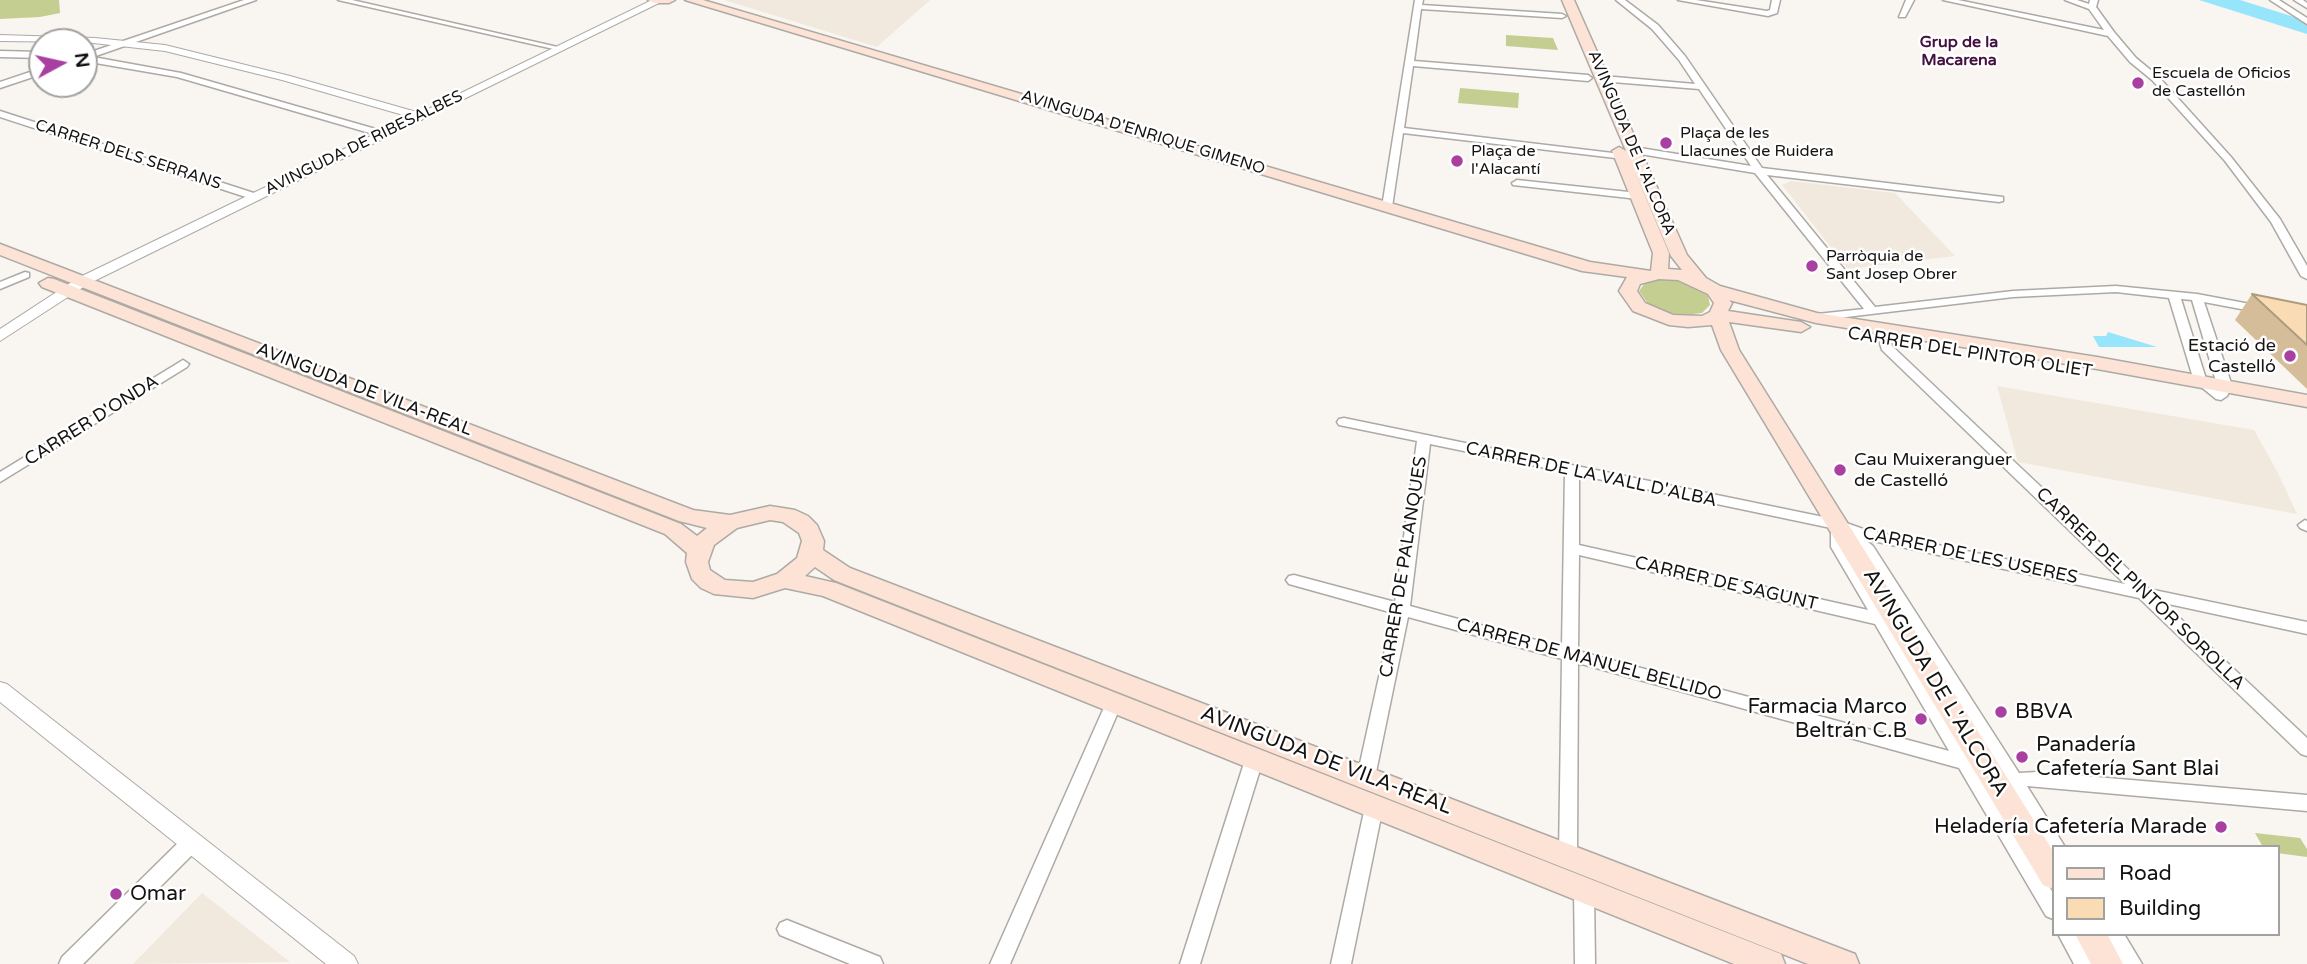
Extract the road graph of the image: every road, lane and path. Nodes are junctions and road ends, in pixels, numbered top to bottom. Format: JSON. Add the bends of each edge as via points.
{"nodes":[{"id":1,"x":253,"y":0,"type":"edge"},
{"id":2,"x":342,"y":0,"type":"edge"},
{"id":3,"x":669,"y":0,"type":"edge"},
{"id":4,"x":694,"y":0,"type":"edge"},
{"id":5,"x":1488,"y":0,"type":"edge"},
{"id":6,"x":1555,"y":0,"type":"edge"},
{"id":7,"x":1568,"y":0,"type":"edge"},
{"id":8,"x":1620,"y":0,"type":"edge"},
{"id":9,"x":1682,"y":0,"type":"edge"},
{"id":10,"x":1776,"y":0,"type":"edge"},
{"id":11,"x":1910,"y":0,"type":"edge"},
{"id":12,"x":1947,"y":0,"type":"edge"},
{"id":13,"x":2069,"y":0,"type":"edge"},
{"id":14,"x":660,"y":1,"type":"edge"},
{"id":15,"x":649,"y":2,"type":"edge"},
{"id":16,"x":2277,"y":2,"type":"edge"},
{"id":17,"x":1419,"y":3,"type":"edge"},
{"id":18,"x":2093,"y":3,"type":"edge"},
{"id":19,"x":1486,"y":11,"type":"junction"},
{"id":20,"x":1902,"y":15,"type":"dead end"},
{"id":21,"x":1562,"y":16,"type":"junction"},
{"id":22,"x":2307,"y":22,"type":"edge"},
{"id":23,"x":2111,"y":34,"type":"junction"},
{"id":24,"x":0,"y":38,"type":"edge"},
{"id":25,"x":125,"y":43,"type":"junction"},
{"id":26,"x":0,"y":44,"type":"edge"},
{"id":27,"x":28,"y":45,"type":"edge"},
{"id":28,"x":98,"y":48,"type":"edge"},
{"id":29,"x":112,"y":48,"type":"junction"},
{"id":30,"x":558,"y":48,"type":"junction"},
{"id":31,"x":98,"y":53,"type":"edge"},
{"id":32,"x":0,"y":54,"type":"edge"},
{"id":33,"x":28,"y":55,"type":"edge"},
{"id":34,"x":98,"y":61,"type":"edge"},
{"id":35,"x":1410,"y":64,"type":"junction"},
{"id":36,"x":28,"y":76,"type":"edge"},
{"id":37,"x":1595,"y":78,"type":"junction"},
{"id":38,"x":0,"y":85,"type":"edge"},
{"id":39,"x":1703,"y":87,"type":"junction"},
{"id":40,"x":0,"y":114,"type":"edge"},
{"id":41,"x":413,"y":119,"type":"junction"},
{"id":42,"x":1401,"y":130,"type":"junction"},
{"id":43,"x":383,"y":134,"type":"junction"},
{"id":44,"x":1637,"y":155,"type":"junction"},
{"id":45,"x":1758,"y":170,"type":"junction"},
{"id":46,"x":1517,"y":183,"type":"dead end"},
{"id":47,"x":1638,"y":196,"type":"junction"},
{"id":48,"x":256,"y":197,"type":"junction"},
{"id":49,"x":1999,"y":199,"type":"dead end"},
{"id":50,"x":1387,"y":207,"type":"junction"},
{"id":51,"x":0,"y":250,"type":"edge"},
{"id":52,"x":0,"y":265,"type":"edge"},
{"id":53,"x":1588,"y":267,"type":"junction"},
{"id":54,"x":1652,"y":274,"type":"junction"},
{"id":55,"x":25,"y":275,"type":"junction"},
{"id":56,"x":2307,"y":276,"type":"edge"},
{"id":57,"x":0,"y":286,"type":"edge"},
{"id":58,"x":74,"y":286,"type":"junction"},
{"id":59,"x":1707,"y":286,"type":"junction"},
{"id":60,"x":1628,"y":291,"type":"junction"},
{"id":61,"x":2174,"y":294,"type":"junction"},
{"id":62,"x":2197,"y":297,"type":"junction"},
{"id":63,"x":1872,"y":311,"type":"junction"},
{"id":64,"x":2280,"y":312,"type":"edge"},
{"id":65,"x":1718,"y":315,"type":"junction"},
{"id":66,"x":1815,"y":318,"type":"junction"},
{"id":67,"x":1688,"y":322,"type":"junction"},
{"id":68,"x":0,"y":335,"type":"edge"},
{"id":69,"x":1883,"y":335,"type":"junction"},
{"id":70,"x":1730,"y":350,"type":"junction"},
{"id":71,"x":183,"y":363,"type":"dead end"},
{"id":72,"x":2200,"y":381,"type":"junction"},
{"id":73,"x":2223,"y":391,"type":"junction"},
{"id":74,"x":2307,"y":401,"type":"edge"},
{"id":75,"x":2307,"y":412,"type":"edge"},
{"id":76,"x":1344,"y":422,"type":"dead end"},
{"id":77,"x":1424,"y":439,"type":"junction"},
{"id":78,"x":1572,"y":470,"type":"junction"},
{"id":79,"x":0,"y":478,"type":"edge"},
{"id":80,"x":730,"y":522,"type":"junction"},
{"id":81,"x":1838,"y":525,"type":"junction"},
{"id":82,"x":1572,"y":548,"type":"junction"},
{"id":83,"x":699,"y":551,"type":"junction"},
{"id":84,"x":811,"y":553,"type":"junction"},
{"id":85,"x":785,"y":580,"type":"junction"},
{"id":86,"x":1294,"y":580,"type":"dead end"},
{"id":87,"x":2142,"y":592,"type":"junction"},
{"id":88,"x":1402,"y":609,"type":"junction"},
{"id":89,"x":1880,"y":619,"type":"junction"},
{"id":90,"x":2307,"y":628,"type":"edge"},
{"id":91,"x":1570,"y":654,"type":"junction"},
{"id":92,"x":2,"y":694,"type":"edge"},
{"id":93,"x":1114,"y":704,"type":"junction"},
{"id":94,"x":2307,"y":750,"type":"edge"},
{"id":95,"x":1254,"y":760,"type":"junction"},
{"id":96,"x":1965,"y":762,"type":"junction"},
{"id":97,"x":1366,"y":777,"type":"junction"},
{"id":98,"x":2016,"y":784,"type":"junction"},
{"id":99,"x":2307,"y":803,"type":"edge"},
{"id":100,"x":1374,"y":807,"type":"junction"},
{"id":101,"x":192,"y":842,"type":"junction"},
{"id":102,"x":2055,"y":845,"type":"edge"},
{"id":103,"x":1568,"y":855,"type":"junction"},
{"id":104,"x":2052,"y":874,"type":"edge"},
{"id":105,"x":1584,"y":890,"type":"junction"},
{"id":106,"x":2052,"y":908,"type":"edge"},
{"id":107,"x":787,"y":929,"type":"dead end"},
{"id":108,"x":2068,"y":936,"type":"edge"},
{"id":109,"x":2091,"y":936,"type":"edge"},
{"id":110,"x":2114,"y":936,"type":"edge"},
{"id":111,"x":69,"y":964,"type":"edge"},
{"id":112,"x":345,"y":964,"type":"edge"},
{"id":113,"x":873,"y":964,"type":"edge"},
{"id":114,"x":1000,"y":964,"type":"edge"},
{"id":115,"x":1190,"y":964,"type":"edge"},
{"id":116,"x":1341,"y":964,"type":"edge"},
{"id":117,"x":1584,"y":964,"type":"edge"},
{"id":118,"x":1770,"y":964,"type":"edge"},
{"id":119,"x":1844,"y":964,"type":"edge"},
{"id":120,"x":2085,"y":964,"type":"edge"},
{"id":121,"x":2108,"y":964,"type":"edge"},
{"id":122,"x":2132,"y":964,"type":"edge"}],
"edges":[{"from":1,"to":25,"type":"street"},
{"from":2,"to":30,"type":"street"},
{"from":3,"to":14,"type":"main road"},
{"from":4,"to":50,"type":"main road","name":"AVINGUDA D'ENRIQUE GIMENO"},
{"from":5,"to":19,"type":"street"},
{"from":6,"to":21,"type":"main road","name":"AVINGUDA DE L'ALCORA"},
{"from":7,"to":37,"type":"main road","name":"AVINGUDA DE L'ALCORA"},
{"from":8,"to":39,"type":"street","via":[[1661,33]]},
{"from":9,"to":10,"type":"street","via":[[1768,14]]},
{"from":11,"to":20,"type":"street"},
{"from":12,"to":23,"type":"street"},
{"from":13,"to":18,"type":"street"},
{"from":14,"to":15,"type":"main road"},
{"from":15,"to":30,"type":"street","name":"AVINGUDA DE RIBESALBES"},
{"from":16,"to":22,"type":"street"},
{"from":17,"to":19,"type":"street"},
{"from":17,"to":35,"type":"street"},
{"from":18,"to":23,"type":"street"},
{"from":19,"to":21,"type":"street"},
{"from":21,"to":37,"type":"main road","name":"AVINGUDA DE L'ALCORA"},
{"from":23,"to":56,"type":"street","via":[[2228,159],[2276,221]]},
{"from":24,"to":25,"type":"street"},
{"from":25,"to":29,"type":"street"},
{"from":25,"to":41,"type":"street","via":[[225,61]]},
{"from":26,"to":27,"type":"street"},
{"from":28,"to":29,"type":"street"},
{"from":29,"to":31,"type":"street"},
{"from":29,"to":41,"type":"street"},
{"from":30,"to":41,"type":"street","name":"AVINGUDA DE RIBESALBES"},
{"from":32,"to":33,"type":"street"},
{"from":34,"to":43,"type":"street","via":[[178,75]]},
{"from":35,"to":37,"type":"street"},
{"from":35,"to":42,"type":"street"},
{"from":36,"to":38,"type":"street"},
{"from":37,"to":39,"type":"street"},
{"from":37,"to":44,"type":"main road","name":"AVINGUDA DE L'ALCORA"},
{"from":39,"to":45,"type":"street"},
{"from":40,"to":48,"type":"street","name":"CARRER DELS SERRANS"},
{"from":41,"to":43,"type":"street","name":"AVINGUDA DE RIBESALBES"},
{"from":42,"to":44,"type":"street"},
{"from":42,"to":50,"type":"street"},
{"from":43,"to":48,"type":"street","name":"AVINGUDA DE RIBESALBES"},
{"from":44,"to":45,"type":"street"},
{"from":44,"to":47,"type":"main road","name":"AVINGUDA DE L'ALCORA"},
{"from":44,"to":59,"type":"main road","name":"AVINGUDA DE L'ALCORA","via":[[1683,262]]},
{"from":45,"to":49,"type":"street"},
{"from":45,"to":63,"type":"street"},
{"from":46,"to":47,"type":"street"},
{"from":47,"to":54,"type":"main road","name":"AVINGUDA DE L'ALCORA","via":[[1661,253]]},
{"from":48,"to":58,"type":"street","name":"AVINGUDA DE RIBESALBES"},
{"from":50,"to":53,"type":"main road","name":"AVINGUDA D'ENRIQUE GIMENO"},
{"from":51,"to":58,"type":"main road","name":"AVINGUDA DE VILA-REAL"},
{"from":52,"to":55,"type":"main road","name":"AVINGUDA DE VILA-REAL"},
{"from":53,"to":54,"type":"main road","name":"AVINGUDA D'ENRIQUE GIMENO"},
{"from":53,"to":60,"type":"main road","name":"AVINGUDA D'ENRIQUE GIMENO"},
{"from":54,"to":59,"type":"main road","name":"AVINGUDA D'ENRIQUE GIMENO","via":[[1680,275]]},
{"from":54,"to":60,"type":"main road","via":[[1633,281]]},
{"from":55,"to":57,"type":"street"},
{"from":55,"to":58,"type":"main road","name":"AVINGUDA DE VILA-REAL"},
{"from":58,"to":68,"type":"street","name":"AVINGUDA DE RIBESALBES"},
{"from":58,"to":80,"type":"main road","name":"AVINGUDA DE VILA-REAL","via":[[687,516]]},
{"from":58,"to":83,"type":"main road","name":"AVINGUDA DE VILA-REAL","via":[[673,529]]},
{"from":59,"to":65,"type":"main road","name":"AVINGUDA DE L'ALCORA","via":[[1723,303]]},
{"from":59,"to":66,"type":"main road","name":"CARRER DEL PINTOR OLIET"},
{"from":60,"to":67,"type":"main road","name":"AVINGUDA D'ENRIQUE GIMENO","via":[[1639,307]]},
{"from":61,"to":62,"type":"street"},
{"from":61,"to":63,"type":"street","via":[[2116,289],[2043,291]]},
{"from":61,"to":72,"type":"street"},
{"from":62,"to":64,"type":"street"},
{"from":62,"to":73,"type":"street"},
{"from":63,"to":66,"type":"street"},
{"from":63,"to":69,"type":"street","name":"CARRER DEL PINTOR SOROLLA","via":[[1869,320]]},
{"from":65,"to":67,"type":"main road"},
{"from":65,"to":69,"type":"main road","name":"CARRER DEL PINTOR OLIET"},
{"from":65,"to":70,"type":"main road","name":"AVINGUDA DE L'ALCORA"},
{"from":66,"to":69,"type":"main road","name":"CARRER DEL PINTOR OLIET"},
{"from":67,"to":70,"type":"main road","name":"AVINGUDA DE L'ALCORA"},
{"from":69,"to":72,"type":"main road","name":"CARRER DEL PINTOR OLIET"},
{"from":69,"to":73,"type":"main road","name":"CARRER DEL PINTOR OLIET"},
{"from":69,"to":87,"type":"street","name":"CARRER DEL PINTOR SOROLLA","via":[[1886,347]]},
{"from":70,"to":81,"type":"main road","name":"AVINGUDA DE L'ALCORA"},
{"from":71,"to":79,"type":"street","name":"CARRER D'ONDA"},
{"from":72,"to":73,"type":"main road","name":"CARRER DEL PINTOR OLIET"},
{"from":73,"to":74,"type":"main road","name":"CARRER DEL PINTOR OLIET"},
{"from":73,"to":75,"type":"main road","name":"CARRER DEL PINTOR OLIET"},
{"from":76,"to":77,"type":"street","name":"CARRER DE LA VALL D'ALBA"},
{"from":77,"to":78,"type":"street","name":"CARRER DE LA VALL D'ALBA"},
{"from":77,"to":88,"type":"street","name":"CARRER DE PALANQUES"},
{"from":78,"to":81,"type":"street","name":"CARRER DE LA VALL D'ALBA"},
{"from":78,"to":82,"type":"street"},
{"from":80,"to":83,"type":"main road"},
{"from":80,"to":84,"type":"main road","via":[[757,514],[787,515],[809,530]]},
{"from":81,"to":87,"type":"street","name":"CARRER DE LES USERES"},
{"from":81,"to":89,"type":"street","name":"AVINGUDA DE L'ALCORA","via":[[1838,547]]},
{"from":81,"to":98,"type":"street","name":"AVINGUDA DE L'ALCORA","via":[[1868,550]]},
{"from":81,"to":104,"type":"main road","name":"AVINGUDA DE L'ALCORA"},
{"from":82,"to":89,"type":"street","name":"CARRER DE SAGUNT"},
{"from":82,"to":91,"type":"street"},
{"from":83,"to":85,"type":"main road","via":[[700,573],[722,588],[753,590]]},
{"from":84,"to":85,"type":"main road"},
{"from":84,"to":97,"type":"main road","name":"AVINGUDA DE VILA-REAL","via":[[842,574]]},
{"from":85,"to":93,"type":"main road","name":"AVINGUDA DE VILA-REAL","via":[[828,589]]},
{"from":86,"to":88,"type":"street","name":"CARRER DE MANUEL BELLIDO"},
{"from":87,"to":90,"type":"street","name":"CARRER DE LES USERES"},
{"from":87,"to":94,"type":"street","name":"CARRER DEL PINTOR SOROLLA"},
{"from":88,"to":91,"type":"street","name":"CARRER DE MANUEL BELLIDO"},
{"from":88,"to":97,"type":"street","name":"CARRER DE PALANQUES"},
{"from":89,"to":96,"type":"street","name":"AVINGUDA DE L'ALCORA"},
{"from":91,"to":96,"type":"street","name":"CARRER DE MANUEL BELLIDO"},
{"from":91,"to":103,"type":"street"},
{"from":92,"to":101,"type":"street"},
{"from":93,"to":95,"type":"main road","name":"AVINGUDA DE VILA-REAL"},
{"from":93,"to":114,"type":"street"},
{"from":95,"to":100,"type":"main road","name":"AVINGUDA DE VILA-REAL"},
{"from":95,"to":115,"type":"street"},
{"from":96,"to":106,"type":"street","name":"AVINGUDA DE L'ALCORA"},
{"from":97,"to":103,"type":"main road","name":"AVINGUDA DE VILA-REAL"},
{"from":98,"to":99,"type":"street","via":[[2037,779]]},
{"from":98,"to":102,"type":"street","name":"AVINGUDA DE L'ALCORA"},
{"from":100,"to":105,"type":"main road","name":"AVINGUDA DE VILA-REAL"},
{"from":100,"to":116,"type":"street"},
{"from":101,"to":111,"type":"street"},
{"from":101,"to":112,"type":"street"},
{"from":103,"to":119,"type":"main road","name":"AVINGUDA DE VILA-REAL"},
{"from":105,"to":117,"type":"street"},
{"from":105,"to":118,"type":"main road","name":"AVINGUDA DE VILA-REAL"},
{"from":107,"to":113,"type":"street"},
{"from":108,"to":120,"type":"street"},
{"from":109,"to":121,"type":"main road"},
{"from":110,"to":122,"type":"street"}]}
